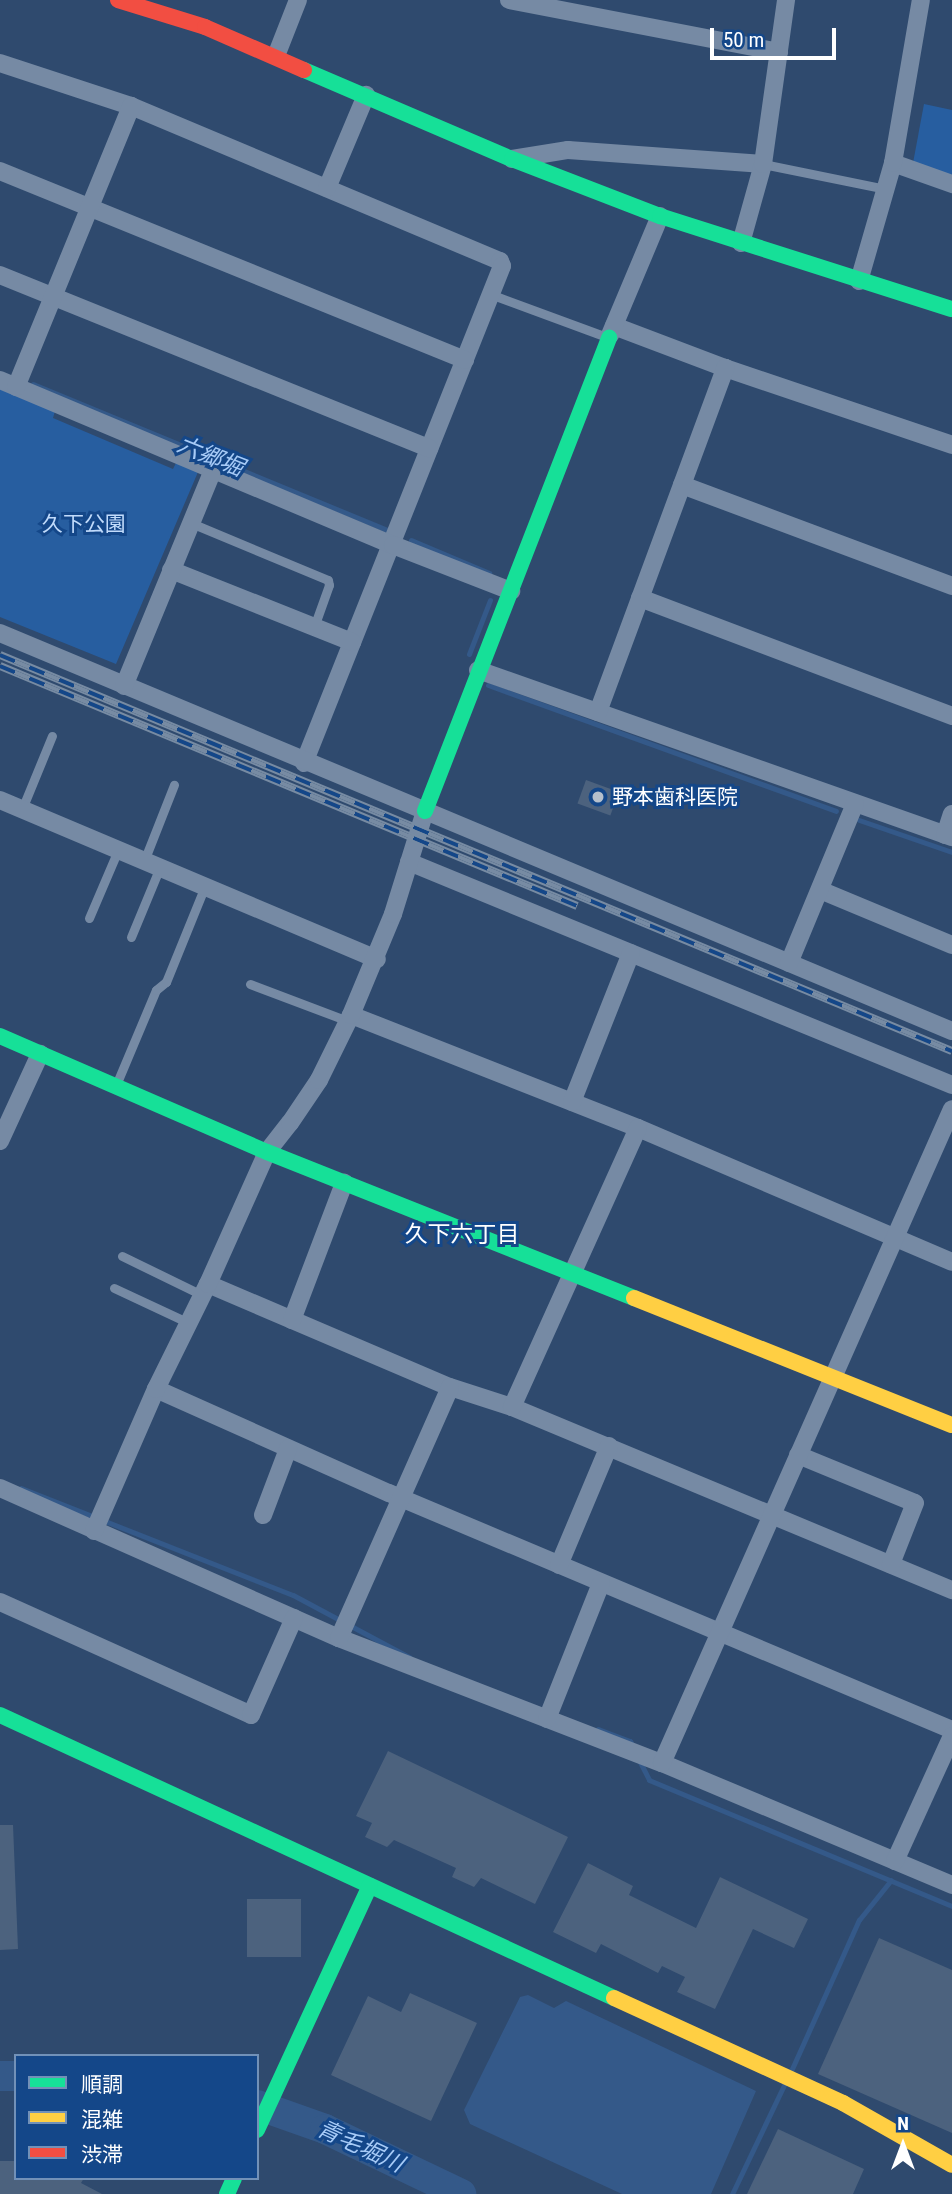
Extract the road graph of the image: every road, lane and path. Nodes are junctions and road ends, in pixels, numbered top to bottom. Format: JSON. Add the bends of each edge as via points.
{"nodes":[{"id":1,"x":118,"y":0,"type":"edge"},
{"id":2,"x":298,"y":0,"type":"edge"},
{"id":3,"x":509,"y":0,"type":"edge"},
{"id":4,"x":786,"y":0,"type":"edge"},
{"id":5,"x":921,"y":0,"type":"edge"},
{"id":6,"x":779,"y":52,"type":"junction"},
{"id":7,"x":276,"y":56,"type":"junction"},
{"id":8,"x":0,"y":63,"type":"edge"},
{"id":9,"x":366,"y":95,"type":"junction"},
{"id":10,"x":131,"y":106,"type":"junction"},
{"id":11,"x":512,"y":159,"type":"junction"},
{"id":12,"x":893,"y":163,"type":"junction"},
{"id":13,"x":763,"y":164,"type":"junction"},
{"id":14,"x":0,"y":171,"type":"edge"},
{"id":15,"x":952,"y":184,"type":"edge"},
{"id":16,"x":327,"y":188,"type":"junction"},
{"id":17,"x":886,"y":189,"type":"junction"},
{"id":18,"x":90,"y":206,"type":"junction"},
{"id":19,"x":660,"y":216,"type":"junction"},
{"id":20,"x":741,"y":243,"type":"junction"},
{"id":21,"x":0,"y":275,"type":"edge"},
{"id":22,"x":859,"y":281,"type":"junction"},
{"id":23,"x":490,"y":294,"type":"junction"},
{"id":24,"x":52,"y":297,"type":"junction"},
{"id":25,"x":952,"y":309,"type":"edge"},
{"id":26,"x":611,"y":332,"type":"junction"},
{"id":27,"x":464,"y":360,"type":"junction"},
{"id":28,"x":725,"y":368,"type":"junction"},
{"id":29,"x":8,"y":383,"type":"edge"},
{"id":30,"x":952,"y":445,"type":"edge"},
{"id":31,"x":429,"y":448,"type":"junction"},
{"id":32,"x":213,"y":470,"type":"junction"},
{"id":33,"x":682,"y":485,"type":"junction"},
{"id":34,"x":191,"y":523,"type":"junction"},
{"id":35,"x":393,"y":545,"type":"junction"},
{"id":36,"x":172,"y":570,"type":"junction"},
{"id":37,"x":952,"y":586,"type":"edge"},
{"id":38,"x":511,"y":591,"type":"junction"},
{"id":39,"x":640,"y":598,"type":"junction"},
{"id":40,"x":314,"y":627,"type":"junction"},
{"id":41,"x":0,"y":633,"type":"edge"},
{"id":42,"x":352,"y":642,"type":"junction"},
{"id":43,"x":478,"y":670,"type":"junction"},
{"id":44,"x":124,"y":686,"type":"junction"},
{"id":45,"x":597,"y":712,"type":"junction"},
{"id":46,"x":952,"y":716,"type":"edge"},
{"id":47,"x":52,"y":736,"type":"dead end"},
{"id":48,"x":304,"y":763,"type":"junction"},
{"id":49,"x":174,"y":785,"type":"dead end"},
{"id":50,"x":0,"y":800,"type":"edge"},
{"id":51,"x":855,"y":804,"type":"junction"},
{"id":52,"x":22,"y":809,"type":"junction"},
{"id":53,"x":425,"y":811,"type":"junction"},
{"id":54,"x":952,"y":814,"type":"edge"},
{"id":55,"x":948,"y":836,"type":"edge"},
{"id":56,"x":118,"y":850,"type":"junction"},
{"id":57,"x":409,"y":862,"type":"junction"},
{"id":58,"x":152,"y":864,"type":"junction"},
{"id":59,"x":205,"y":886,"type":"junction"},
{"id":60,"x":820,"y":890,"type":"junction"},
{"id":61,"x":89,"y":918,"type":"dead end"},
{"id":62,"x":131,"y":937,"type":"dead end"},
{"id":63,"x":952,"y":945,"type":"edge"},
{"id":64,"x":631,"y":953,"type":"junction"},
{"id":65,"x":377,"y":959,"type":"junction"},
{"id":66,"x":789,"y":963,"type":"junction"},
{"id":67,"x":250,"y":984,"type":"dead end"},
{"id":68,"x":350,"y":1018,"type":"junction"},
{"id":69,"x":952,"y":1031,"type":"edge"},
{"id":70,"x":0,"y":1036,"type":"edge"},
{"id":71,"x":40,"y":1054,"type":"junction"},
{"id":72,"x":952,"y":1085,"type":"edge"},
{"id":73,"x":115,"y":1088,"type":"junction"},
{"id":74,"x":572,"y":1102,"type":"junction"},
{"id":75,"x":952,"y":1109,"type":"edge"},
{"id":76,"x":638,"y":1128,"type":"junction"},
{"id":77,"x":0,"y":1141,"type":"edge"},
{"id":78,"x":267,"y":1152,"type":"junction"},
{"id":79,"x":344,"y":1183,"type":"junction"},
{"id":80,"x":895,"y":1239,"type":"junction"},
{"id":81,"x":122,"y":1256,"type":"dead end"},
{"id":82,"x":952,"y":1262,"type":"edge"},
{"id":83,"x":570,"y":1274,"type":"junction"},
{"id":84,"x":114,"y":1288,"type":"dead end"},
{"id":85,"x":205,"y":1290,"type":"junction"},
{"id":86,"x":292,"y":1320,"type":"junction"},
{"id":87,"x":189,"y":1324,"type":"junction"},
{"id":88,"x":832,"y":1379,"type":"junction"},
{"id":89,"x":450,"y":1387,"type":"junction"},
{"id":90,"x":156,"y":1390,"type":"junction"},
{"id":91,"x":512,"y":1406,"type":"junction"},
{"id":92,"x":952,"y":1425,"type":"edge"},
{"id":93,"x":609,"y":1446,"type":"junction"},
{"id":94,"x":288,"y":1448,"type":"junction"},
{"id":95,"x":798,"y":1455,"type":"junction"},
{"id":96,"x":0,"y":1488,"type":"edge"},
{"id":97,"x":403,"y":1499,"type":"junction"},
{"id":98,"x":773,"y":1514,"type":"junction"},
{"id":99,"x":263,"y":1515,"type":"dead end"},
{"id":100,"x":94,"y":1531,"type":"junction"},
{"id":101,"x":891,"y":1563,"type":"junction"},
{"id":102,"x":559,"y":1565,"type":"junction"},
{"id":103,"x":601,"y":1583,"type":"junction"},
{"id":104,"x":952,"y":1590,"type":"edge"},
{"id":105,"x":0,"y":1602,"type":"edge"},
{"id":106,"x":294,"y":1618,"type":"junction"},
{"id":107,"x":717,"y":1633,"type":"junction"},
{"id":108,"x":338,"y":1638,"type":"junction"},
{"id":109,"x":0,"y":1715,"type":"edge"},
{"id":110,"x":547,"y":1719,"type":"junction"},
{"id":111,"x":952,"y":1730,"type":"edge"},
{"id":112,"x":952,"y":1736,"type":"edge"},
{"id":113,"x":662,"y":1763,"type":"junction"},
{"id":114,"x":895,"y":1861,"type":"junction"},
{"id":115,"x":952,"y":1885,"type":"edge"},
{"id":116,"x":370,"y":1886,"type":"junction"},
{"id":117,"x":259,"y":2126,"type":"edge"},
{"id":118,"x":952,"y":2165,"type":"edge"}],
"edges":[{"from":1,"to":7,"type":"street","via":[[205,27]]},
{"from":2,"to":7,"type":"street"},
{"from":3,"to":6,"type":"street"},
{"from":4,"to":6,"type":"street"},
{"from":5,"to":12,"type":"street"},
{"from":6,"to":13,"type":"street"},
{"from":7,"to":9,"type":"street"},
{"from":8,"to":10,"type":"street"},
{"from":9,"to":11,"type":"street"},
{"from":9,"to":16,"type":"street"},
{"from":10,"to":16,"type":"street"},
{"from":10,"to":18,"type":"street"},
{"from":11,"to":13,"type":"street","via":[[568,150]]},
{"from":11,"to":19,"type":"street"},
{"from":12,"to":15,"type":"street"},
{"from":12,"to":17,"type":"street"},
{"from":13,"to":17,"type":"lane"},
{"from":13,"to":20,"type":"street"},
{"from":14,"to":18,"type":"street"},
{"from":16,"to":23,"type":"street","via":[[500,261]]},
{"from":17,"to":22,"type":"street"},
{"from":18,"to":24,"type":"street"},
{"from":18,"to":27,"type":"street"},
{"from":19,"to":20,"type":"street"},
{"from":19,"to":26,"type":"street"},
{"from":20,"to":22,"type":"street"},
{"from":21,"to":24,"type":"street"},
{"from":22,"to":25,"type":"street"},
{"from":23,"to":26,"type":"lane"},
{"from":23,"to":27,"type":"street"},
{"from":24,"to":29,"type":"street"},
{"from":24,"to":31,"type":"street"},
{"from":26,"to":28,"type":"street"},
{"from":26,"to":38,"type":"street"},
{"from":27,"to":31,"type":"street"},
{"from":28,"to":30,"type":"street"},
{"from":28,"to":33,"type":"street"},
{"from":29,"to":32,"type":"street"},
{"from":31,"to":35,"type":"street"},
{"from":32,"to":34,"type":"street"},
{"from":32,"to":35,"type":"street"},
{"from":33,"to":37,"type":"street"},
{"from":33,"to":39,"type":"street"},
{"from":34,"to":36,"type":"street"},
{"from":34,"to":40,"type":"lane","via":[[328,580]]},
{"from":35,"to":38,"type":"street"},
{"from":35,"to":42,"type":"street"},
{"from":36,"to":40,"type":"street"},
{"from":36,"to":44,"type":"street"},
{"from":38,"to":43,"type":"street"},
{"from":39,"to":45,"type":"street"},
{"from":39,"to":46,"type":"street"},
{"from":40,"to":42,"type":"street"},
{"from":41,"to":44,"type":"street"},
{"from":42,"to":48,"type":"street"},
{"from":43,"to":45,"type":"street"},
{"from":43,"to":53,"type":"street"},
{"from":44,"to":48,"type":"street"},
{"from":45,"to":51,"type":"street"},
{"from":47,"to":52,"type":"lane"},
{"from":48,"to":53,"type":"street"},
{"from":49,"to":58,"type":"lane"},
{"from":50,"to":52,"type":"street"},
{"from":51,"to":55,"type":"street"},
{"from":51,"to":60,"type":"street"},
{"from":52,"to":56,"type":"street"},
{"from":53,"to":57,"type":"street"},
{"from":53,"to":66,"type":"street"},
{"from":54,"to":55,"type":"street"},
{"from":56,"to":58,"type":"street"},
{"from":56,"to":61,"type":"lane"},
{"from":57,"to":64,"type":"street"},
{"from":57,"to":65,"type":"street"},
{"from":58,"to":59,"type":"street"},
{"from":58,"to":62,"type":"lane"},
{"from":59,"to":65,"type":"street"},
{"from":59,"to":73,"type":"lane"},
{"from":60,"to":63,"type":"street"},
{"from":60,"to":66,"type":"street"},
{"from":64,"to":72,"type":"street"},
{"from":64,"to":74,"type":"street"},
{"from":65,"to":68,"type":"street"},
{"from":66,"to":69,"type":"street"},
{"from":67,"to":68,"type":"lane"},
{"from":68,"to":74,"type":"street"},
{"from":68,"to":78,"type":"street","via":[[319,1080]]},
{"from":70,"to":71,"type":"street"},
{"from":71,"to":73,"type":"street"},
{"from":71,"to":77,"type":"street"},
{"from":73,"to":78,"type":"street"},
{"from":74,"to":76,"type":"street"},
{"from":75,"to":80,"type":"street"},
{"from":76,"to":80,"type":"street"},
{"from":76,"to":83,"type":"street"},
{"from":78,"to":79,"type":"street"},
{"from":78,"to":85,"type":"street"},
{"from":79,"to":83,"type":"street"},
{"from":79,"to":86,"type":"street"},
{"from":80,"to":82,"type":"street"},
{"from":80,"to":88,"type":"street"},
{"from":81,"to":85,"type":"lane"},
{"from":83,"to":88,"type":"street"},
{"from":83,"to":91,"type":"street"},
{"from":84,"to":87,"type":"lane"},
{"from":85,"to":86,"type":"street"},
{"from":85,"to":87,"type":"street"},
{"from":86,"to":89,"type":"street"},
{"from":87,"to":90,"type":"street"},
{"from":88,"to":92,"type":"street"},
{"from":88,"to":95,"type":"street"},
{"from":89,"to":91,"type":"street"},
{"from":89,"to":97,"type":"street"},
{"from":90,"to":94,"type":"street"},
{"from":90,"to":100,"type":"street"},
{"from":91,"to":93,"type":"street"},
{"from":93,"to":98,"type":"street"},
{"from":93,"to":102,"type":"street"},
{"from":94,"to":97,"type":"street"},
{"from":94,"to":99,"type":"street"},
{"from":95,"to":98,"type":"street"},
{"from":95,"to":101,"type":"street","via":[[915,1503]]},
{"from":96,"to":100,"type":"street"},
{"from":97,"to":102,"type":"street"},
{"from":97,"to":108,"type":"street"},
{"from":98,"to":101,"type":"street"},
{"from":98,"to":107,"type":"street"},
{"from":100,"to":106,"type":"street"},
{"from":101,"to":104,"type":"street"},
{"from":102,"to":103,"type":"street"},
{"from":103,"to":107,"type":"street"},
{"from":103,"to":110,"type":"street"},
{"from":105,"to":106,"type":"street","via":[[251,1715]]},
{"from":106,"to":108,"type":"street"},
{"from":107,"to":111,"type":"street"},
{"from":107,"to":113,"type":"street"},
{"from":108,"to":110,"type":"street"},
{"from":109,"to":116,"type":"street"},
{"from":110,"to":113,"type":"street"},
{"from":112,"to":114,"type":"street"},
{"from":113,"to":114,"type":"street"},
{"from":114,"to":115,"type":"street"},
{"from":116,"to":117,"type":"street"},
{"from":116,"to":118,"type":"street","via":[[843,2104]]}]}
